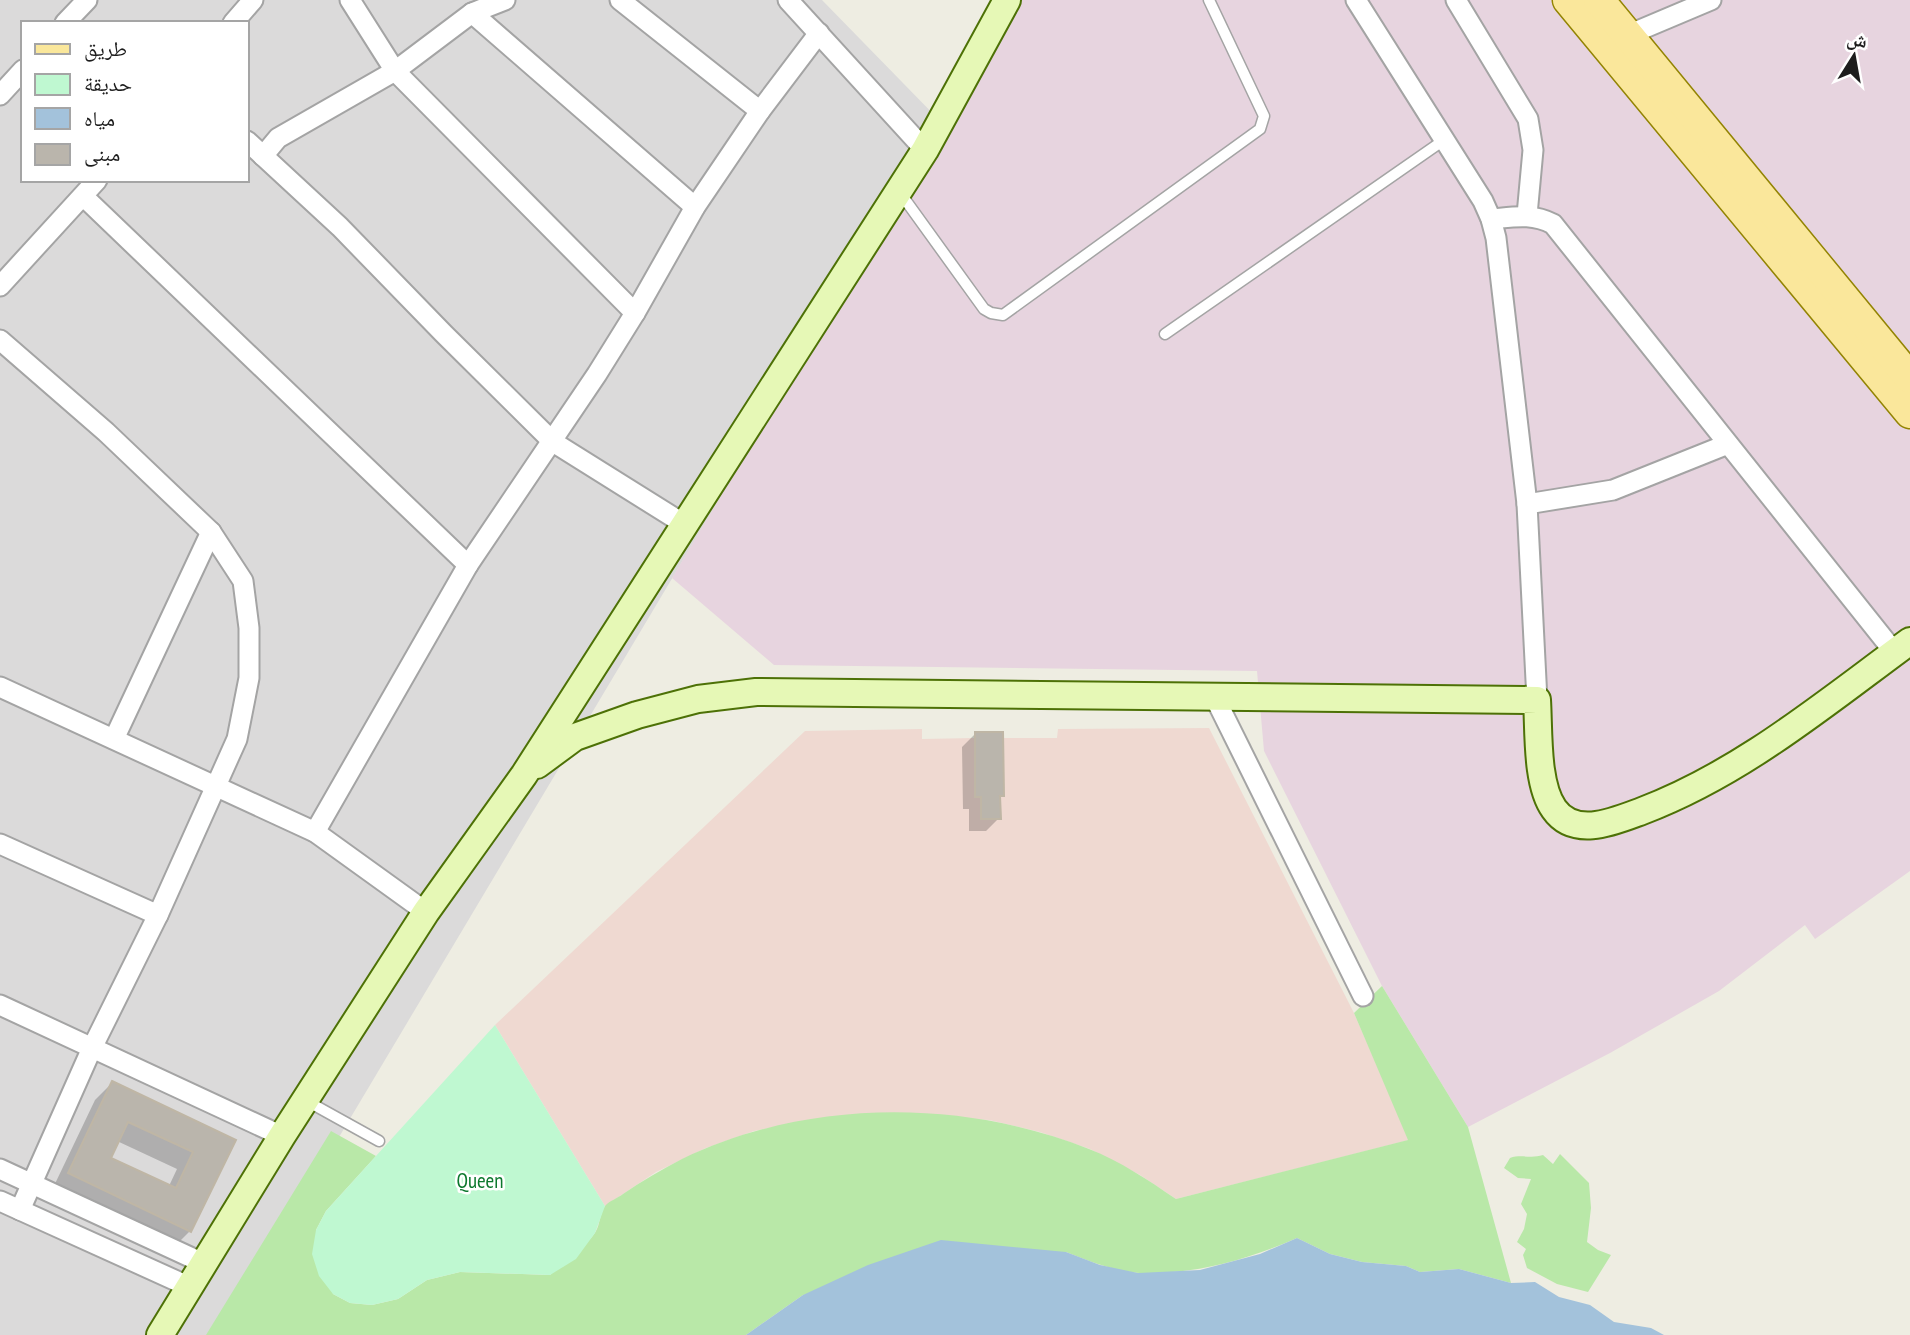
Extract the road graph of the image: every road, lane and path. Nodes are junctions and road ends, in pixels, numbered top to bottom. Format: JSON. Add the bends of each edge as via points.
{"nodes":[{"id":1,"x":350,"y":0,"type":"edge"},
{"id":2,"x":505,"y":0,"type":"edge"},
{"id":3,"x":620,"y":0,"type":"edge"},
{"id":4,"x":788,"y":0,"type":"edge"},
{"id":5,"x":1007,"y":0,"type":"edge"},
{"id":6,"x":1209,"y":0,"type":"edge"},
{"id":7,"x":1356,"y":0,"type":"edge"},
{"id":8,"x":1456,"y":0,"type":"edge"},
{"id":9,"x":1568,"y":0,"type":"edge"},
{"id":10,"x":1599,"y":0,"type":"edge"},
{"id":11,"x":1711,"y":0,"type":"edge"},
{"id":12,"x":250,"y":1,"type":"edge"},
{"id":13,"x":472,"y":13,"type":"junction"},
{"id":14,"x":235,"y":21,"type":"edge"},
{"id":15,"x":820,"y":33,"type":"junction"},
{"id":16,"x":1628,"y":35,"type":"junction"},
{"id":17,"x":395,"y":71,"type":"junction"},
{"id":18,"x":21,"y":72,"type":"edge"},
{"id":19,"x":0,"y":95,"type":"edge"},
{"id":20,"x":761,"y":111,"type":"junction"},
{"id":21,"x":1444,"y":140,"type":"junction"},
{"id":22,"x":248,"y":142,"type":"edge"},
{"id":23,"x":925,"y":150,"type":"junction"},
{"id":24,"x":263,"y":156,"type":"junction"},
{"id":25,"x":95,"y":182,"type":"edge"},
{"id":26,"x":898,"y":191,"type":"junction"},
{"id":27,"x":83,"y":196,"type":"junction"},
{"id":28,"x":695,"y":207,"type":"junction"},
{"id":29,"x":1527,"y":215,"type":"junction"},
{"id":30,"x":1491,"y":219,"type":"junction"},
{"id":31,"x":0,"y":286,"type":"edge"},
{"id":32,"x":635,"y":313,"type":"junction"},
{"id":33,"x":1166,"y":334,"type":"dead end"},
{"id":34,"x":0,"y":340,"type":"edge"},
{"id":35,"x":1910,"y":378,"type":"edge"},
{"id":36,"x":1910,"y":413,"type":"edge"},
{"id":37,"x":553,"y":442,"type":"junction"},
{"id":38,"x":1728,"y":444,"type":"junction"},
{"id":39,"x":1527,"y":504,"type":"junction"},
{"id":40,"x":684,"y":524,"type":"junction"},
{"id":41,"x":211,"y":532,"type":"junction"},
{"id":42,"x":468,"y":565,"type":"junction"},
{"id":43,"x":1902,"y":647,"type":"edge"},
{"id":44,"x":0,"y":687,"type":"edge"},
{"id":45,"x":1214,"y":696,"type":"junction"},
{"id":46,"x":1537,"y":700,"type":"junction"},
{"id":47,"x":114,"y":739,"type":"junction"},
{"id":48,"x":524,"y":775,"type":"junction"},
{"id":49,"x":217,"y":786,"type":"junction"},
{"id":50,"x":314,"y":832,"type":"junction"},
{"id":51,"x":0,"y":844,"type":"edge"},
{"id":52,"x":426,"y":912,"type":"junction"},
{"id":53,"x":158,"y":915,"type":"junction"},
{"id":54,"x":1363,"y":996,"type":"dead end"},
{"id":55,"x":0,"y":1005,"type":"edge"},
{"id":56,"x":92,"y":1048,"type":"junction"},
{"id":57,"x":305,"y":1100,"type":"junction"},
{"id":58,"x":282,"y":1136,"type":"junction"},
{"id":59,"x":379,"y":1141,"type":"dead end"},
{"id":60,"x":0,"y":1169,"type":"edge"},
{"id":61,"x":32,"y":1184,"type":"junction"},
{"id":62,"x":0,"y":1201,"type":"edge"},
{"id":63,"x":20,"y":1210,"type":"junction"},
{"id":64,"x":203,"y":1263,"type":"junction"},
{"id":65,"x":190,"y":1287,"type":"junction"},
{"id":66,"x":160,"y":1335,"type":"edge"}],
"edges":[{"from":1,"to":17,"type":"street"},
{"from":2,"to":13,"type":"street"},
{"from":3,"to":20,"type":"street"},
{"from":4,"to":15,"type":"street"},
{"from":5,"to":23,"type":"street"},
{"from":6,"to":26,"type":"lane","via":[[1264,116],[1260,129],[1003,315],[984,309]]},
{"from":7,"to":21,"type":"street"},
{"from":8,"to":29,"type":"street","via":[[1528,119],[1533,150]]},
{"from":9,"to":36,"type":"main road"},
{"from":10,"to":16,"type":"main road"},
{"from":11,"to":16,"type":"street"},
{"from":12,"to":14,"type":"street"},
{"from":13,"to":17,"type":"street"},
{"from":13,"to":28,"type":"street"},
{"from":15,"to":20,"type":"street"},
{"from":15,"to":23,"type":"street"},
{"from":16,"to":35,"type":"main road"},
{"from":17,"to":24,"type":"street","via":[[278,138]]},
{"from":17,"to":32,"type":"street"},
{"from":18,"to":19,"type":"street"},
{"from":20,"to":28,"type":"street"},
{"from":21,"to":30,"type":"street"},
{"from":21,"to":33,"type":"lane"},
{"from":22,"to":24,"type":"street"},
{"from":23,"to":26,"type":"street"},
{"from":24,"to":37,"type":"street","via":[[340,227]]},
{"from":25,"to":27,"type":"street"},
{"from":26,"to":40,"type":"street"},
{"from":27,"to":31,"type":"street"},
{"from":27,"to":42,"type":"street"},
{"from":28,"to":32,"type":"street"},
{"from":29,"to":30,"type":"street"},
{"from":29,"to":38,"type":"street","via":[[1553,224]]},
{"from":30,"to":39,"type":"street"},
{"from":32,"to":37,"type":"street"},
{"from":34,"to":41,"type":"street"},
{"from":37,"to":40,"type":"street"},
{"from":37,"to":42,"type":"street"},
{"from":38,"to":39,"type":"street","via":[[1613,490]]},
{"from":38,"to":43,"type":"street"},
{"from":39,"to":46,"type":"street"},
{"from":40,"to":48,"type":"street"},
{"from":41,"to":47,"type":"street"},
{"from":41,"to":49,"type":"street","via":[[243,581],[249,628],[249,678],[237,739]]},
{"from":42,"to":50,"type":"street"},
{"from":43,"to":46,"type":"street","via":[[1734,766],[1666,802],[1608,824],[1586,826],[1555,811],[1541,769]]},
{"from":44,"to":47,"type":"street"},
{"from":45,"to":46,"type":"street"},
{"from":45,"to":48,"type":"street","via":[[813,691],[698,699],[575,737]]},
{"from":45,"to":54,"type":"street"},
{"from":47,"to":49,"type":"street"},
{"from":48,"to":52,"type":"street"},
{"from":49,"to":50,"type":"street"},
{"from":49,"to":53,"type":"street"},
{"from":50,"to":52,"type":"street"},
{"from":51,"to":53,"type":"street"},
{"from":52,"to":57,"type":"street"},
{"from":53,"to":56,"type":"street"},
{"from":55,"to":56,"type":"street"},
{"from":56,"to":58,"type":"street"},
{"from":56,"to":61,"type":"street"},
{"from":57,"to":58,"type":"street"},
{"from":57,"to":59,"type":"lane"},
{"from":58,"to":64,"type":"street"},
{"from":60,"to":61,"type":"street"},
{"from":61,"to":63,"type":"street"},
{"from":61,"to":64,"type":"street"},
{"from":62,"to":63,"type":"street"},
{"from":63,"to":65,"type":"street"},
{"from":64,"to":65,"type":"street"},
{"from":65,"to":66,"type":"street"}]}
